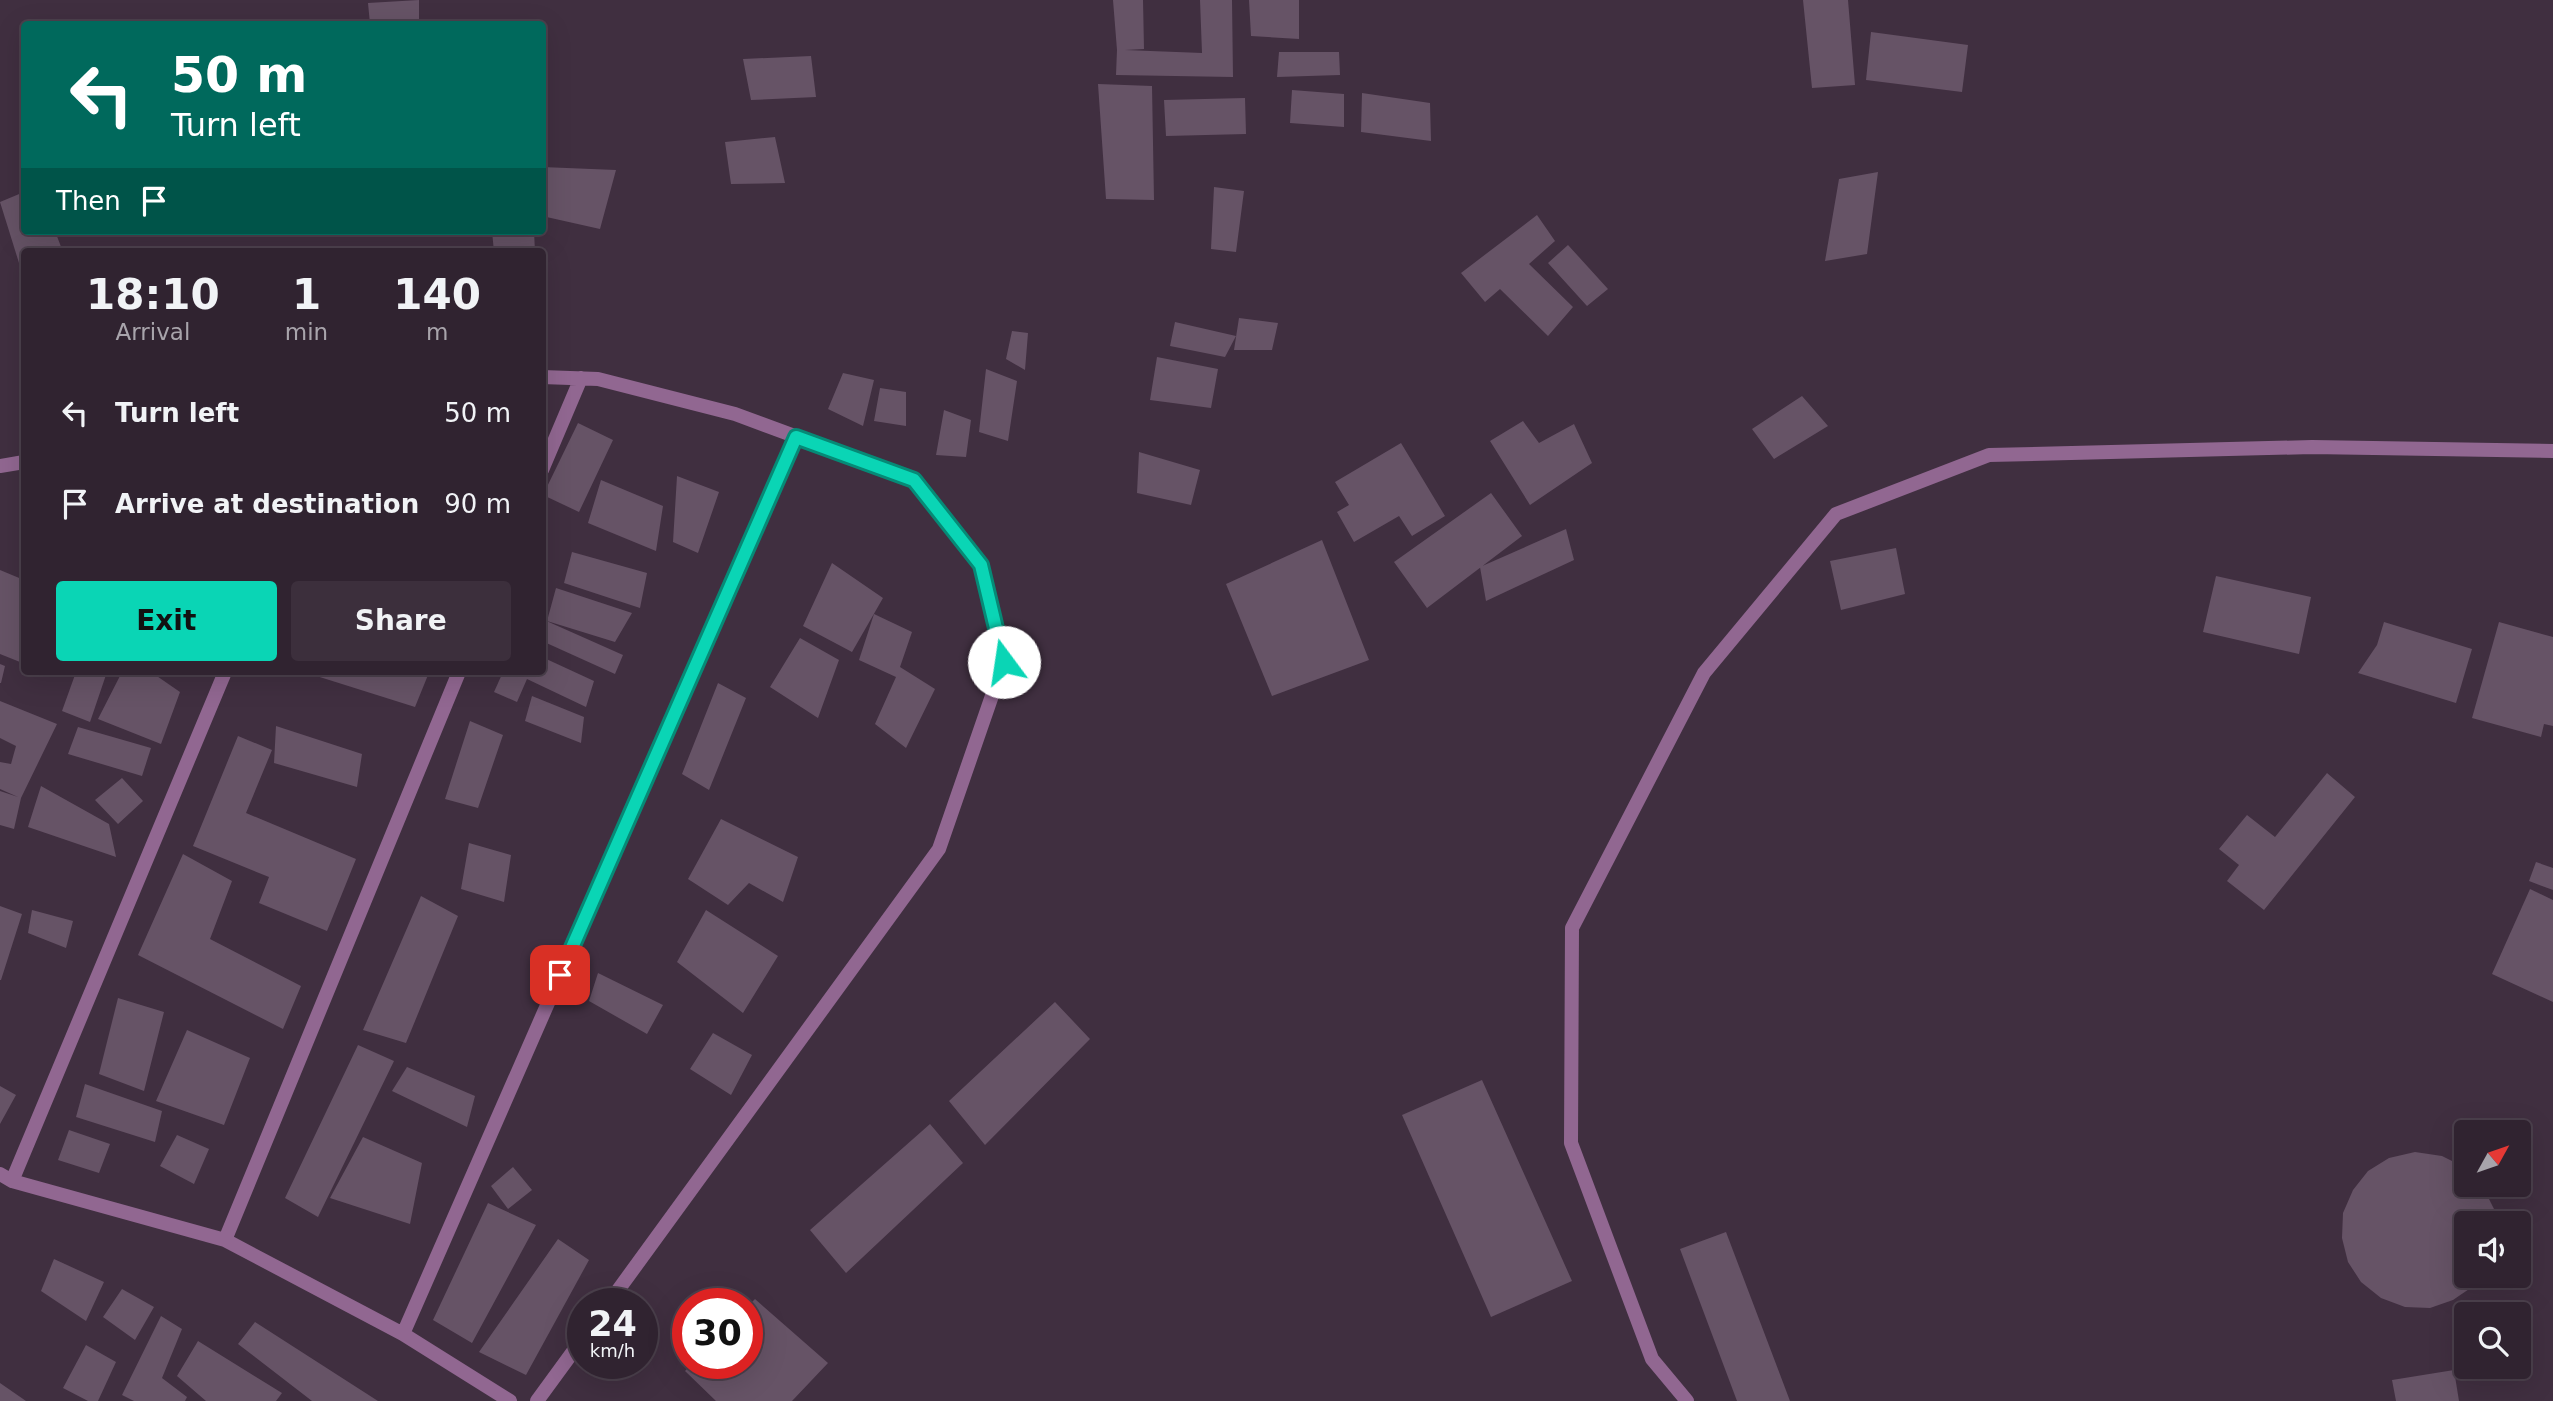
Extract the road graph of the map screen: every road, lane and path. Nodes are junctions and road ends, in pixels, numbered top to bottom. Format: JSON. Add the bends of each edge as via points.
{"nodes":[{"id":1,"x":546,"y":377,"type":"edge"},
{"id":2,"x":580,"y":378,"type":"junction"},
{"id":3,"x":796,"y":437,"type":"junction"},
{"id":4,"x":2553,"y":451,"type":"edge"},
{"id":5,"x":546,"y":460,"type":"edge"},
{"id":6,"x":21,"y":462,"type":"edge"},
{"id":7,"x":0,"y":466,"type":"edge"},
{"id":8,"x":224,"y":675,"type":"edge"},
{"id":9,"x":458,"y":675,"type":"edge"},
{"id":10,"x":6,"y":1177,"type":"edge"},
{"id":11,"x":225,"y":1240,"type":"junction"},
{"id":12,"x":620,"y":1288,"type":"edge"},
{"id":13,"x":403,"y":1334,"type":"junction"},
{"id":14,"x":567,"y":1360,"type":"edge"},
{"id":15,"x":509,"y":1401,"type":"edge"},
{"id":16,"x":537,"y":1401,"type":"edge"},
{"id":17,"x":1687,"y":1401,"type":"edge"}],
"edges":[{"from":1,"to":2,"type":"street"},
{"from":2,"to":3,"type":"street","via":[[735,414]]},
{"from":2,"to":5,"type":"street"},
{"from":3,"to":12,"type":"street","via":[[914,480],[981,565],[1004,662],[939,849]]},
{"from":3,"to":13,"type":"street"},
{"from":4,"to":17,"type":"street","via":[[2312,447],[1989,455],[1836,514],[1704,673],[1572,928],[1571,1143],[1652,1359]]},
{"from":6,"to":7,"type":"street"},
{"from":8,"to":10,"type":"street"},
{"from":9,"to":11,"type":"street"},
{"from":10,"to":11,"type":"street"},
{"from":11,"to":13,"type":"street"},
{"from":13,"to":15,"type":"street"},
{"from":14,"to":16,"type":"street"}]}
